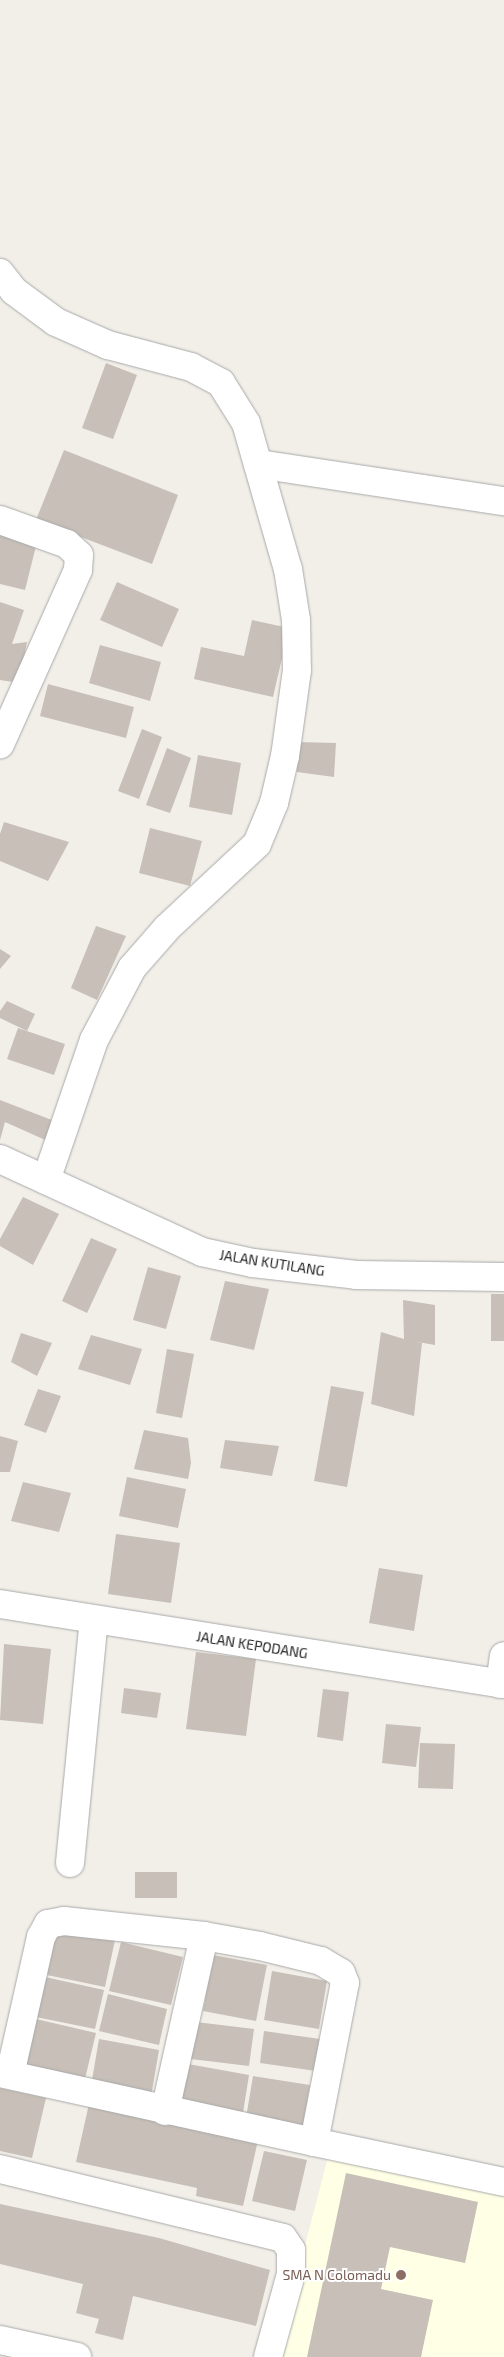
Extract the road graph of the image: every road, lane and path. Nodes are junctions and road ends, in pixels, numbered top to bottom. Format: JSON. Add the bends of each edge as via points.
{"nodes":[{"id":1,"x":0,"y":273,"type":"edge"},
{"id":2,"x":258,"y":464,"type":"junction"},
{"id":3,"x":504,"y":501,"type":"edge"},
{"id":4,"x":0,"y":520,"type":"edge"},
{"id":5,"x":9,"y":699,"type":"edge"},
{"id":6,"x":0,"y":744,"type":"edge"},
{"id":7,"x":0,"y":1159,"type":"edge"},
{"id":8,"x":46,"y":1180,"type":"junction"},
{"id":9,"x":504,"y":1277,"type":"edge"},
{"id":10,"x":0,"y":1604,"type":"edge"},
{"id":11,"x":94,"y":1620,"type":"junction"},
{"id":12,"x":504,"y":1656,"type":"edge"},
{"id":13,"x":502,"y":1684,"type":"edge"},
{"id":14,"x":70,"y":1863,"type":"dead end"},
{"id":15,"x":204,"y":1936,"type":"junction"},
{"id":16,"x":5,"y":2074,"type":"edge"},
{"id":17,"x":165,"y":2111,"type":"junction"},
{"id":18,"x":314,"y":2142,"type":"junction"},
{"id":19,"x":0,"y":2169,"type":"edge"},
{"id":20,"x":504,"y":2182,"type":"edge"},
{"id":21,"x":0,"y":2340,"type":"edge"},
{"id":22,"x":78,"y":2357,"type":"edge"},
{"id":23,"x":268,"y":2357,"type":"edge"}],
"edges":[{"from":1,"to":2,"type":"street","via":[[14,291],[56,322],[108,345],[191,366],[221,383],[246,423]]},
{"from":2,"to":3,"type":"street"},
{"from":2,"to":8,"type":"street","via":[[288,569],[296,620],[297,670],[285,756],[274,803],[257,844],[167,928],[132,968],[94,1040]]},
{"from":4,"to":5,"type":"street","via":[[68,544],[79,555],[78,570]]},
{"from":5,"to":6,"type":"street"},
{"from":7,"to":8,"type":"street","name":"JALAN KUTILANG"},
{"from":8,"to":9,"type":"street","name":"JALAN KUTILANG","via":[[202,1252],[253,1263],[356,1274]]},
{"from":10,"to":11,"type":"street","name":"JALAN KEPODANG"},
{"from":11,"to":13,"type":"street","name":"JALAN KEPODANG"},
{"from":11,"to":14,"type":"street"},
{"from":12,"to":13,"type":"street"},
{"from":15,"to":16,"type":"street","via":[[64,1921],[48,1924],[41,1937]]},
{"from":15,"to":17,"type":"street"},
{"from":15,"to":18,"type":"street","via":[[321,1962],[341,1973],[345,1995]]},
{"from":16,"to":17,"type":"street"},
{"from":17,"to":18,"type":"street"},
{"from":18,"to":20,"type":"street"},
{"from":19,"to":23,"type":"street","via":[[282,2238],[291,2250],[291,2274]]},
{"from":21,"to":22,"type":"street"}]}
